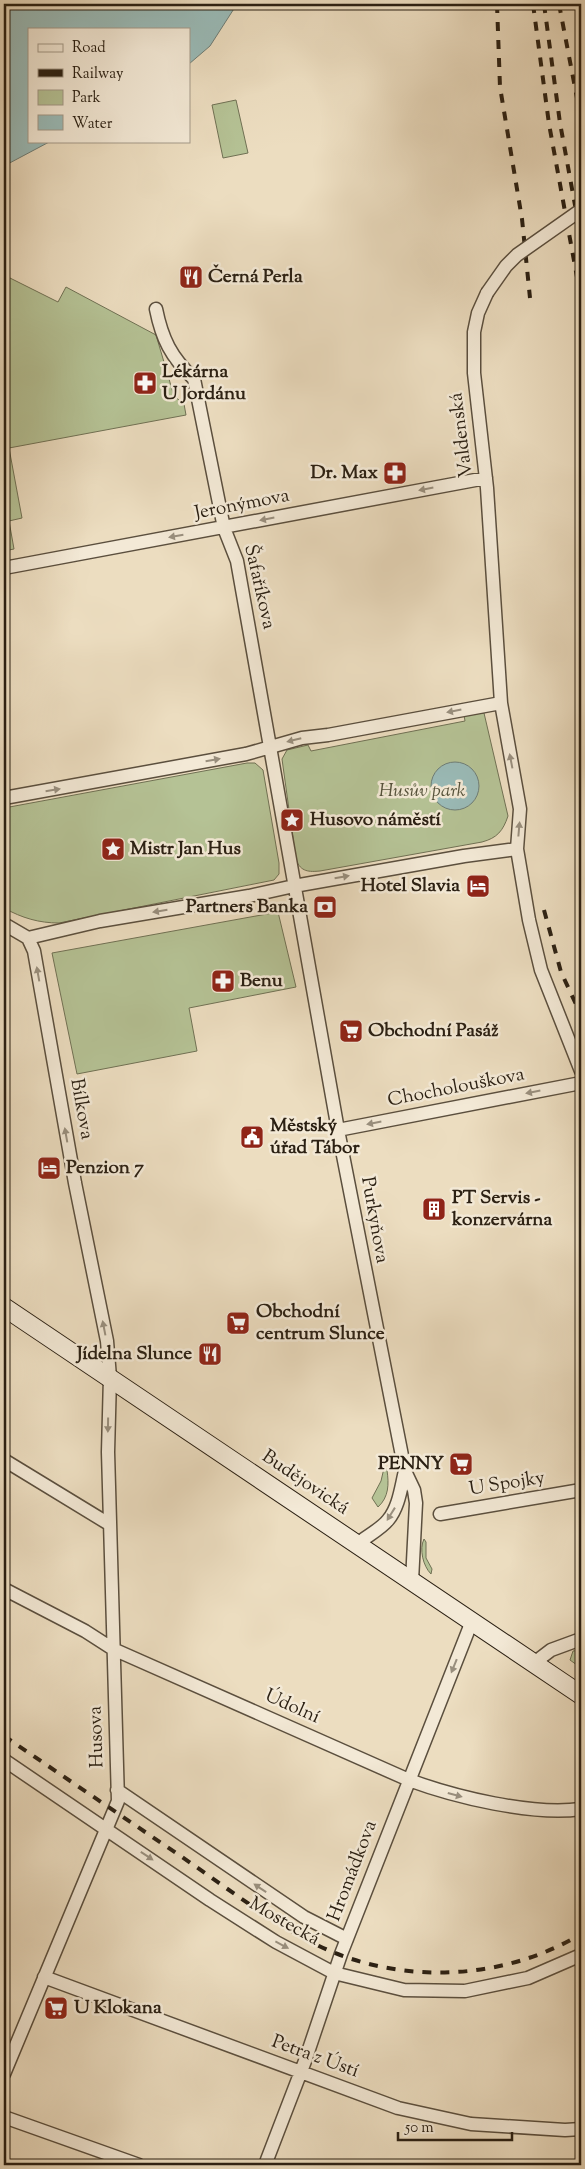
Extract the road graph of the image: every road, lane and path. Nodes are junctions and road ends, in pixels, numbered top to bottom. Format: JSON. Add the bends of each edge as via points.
{"nodes":[{"id":1,"x":581,"y":210,"type":"edge"},
{"id":2,"x":156,"y":308,"type":"dead end"},
{"id":3,"x":486,"y":478,"type":"junction"},
{"id":4,"x":224,"y":528,"type":"junction"},
{"id":5,"x":4,"y":568,"type":"edge"},
{"id":6,"x":502,"y":703,"type":"junction"},
{"id":7,"x":271,"y":746,"type":"junction"},
{"id":8,"x":4,"y":796,"type":"edge"},
{"id":9,"x":517,"y":849,"type":"junction"},
{"id":10,"x":294,"y":886,"type":"junction"},
{"id":11,"x":4,"y":924,"type":"edge"},
{"id":12,"x":28,"y":938,"type":"junction"},
{"id":13,"x":581,"y":1071,"type":"edge"},
{"id":14,"x":581,"y":1083,"type":"edge"},
{"id":15,"x":338,"y":1130,"type":"junction"},
{"id":16,"x":4,"y":1307,"type":"edge"},
{"id":17,"x":110,"y":1377,"type":"junction"},
{"id":18,"x":4,"y":1460,"type":"edge"},
{"id":19,"x":405,"y":1471,"type":"junction"},
{"id":20,"x":581,"y":1490,"type":"edge"},
{"id":21,"x":440,"y":1514,"type":"dead end"},
{"id":22,"x":109,"y":1524,"type":"junction"},
{"id":23,"x":357,"y":1544,"type":"junction"},
{"id":24,"x":412,"y":1581,"type":"junction"},
{"id":25,"x":4,"y":1589,"type":"edge"},
{"id":26,"x":472,"y":1621,"type":"junction"},
{"id":27,"x":581,"y":1639,"type":"edge"},
{"id":28,"x":112,"y":1649,"type":"junction"},
{"id":29,"x":534,"y":1662,"type":"junction"},
{"id":30,"x":581,"y":1695,"type":"edge"},
{"id":31,"x":4,"y":1760,"type":"edge"},
{"id":32,"x":409,"y":1780,"type":"junction"},
{"id":33,"x":117,"y":1790,"type":"junction"},
{"id":34,"x":581,"y":1809,"type":"edge"},
{"id":35,"x":106,"y":1829,"type":"junction"},
{"id":36,"x":347,"y":1938,"type":"junction"},
{"id":37,"x":581,"y":1955,"type":"edge"},
{"id":38,"x":334,"y":1972,"type":"junction"},
{"id":39,"x":44,"y":1977,"type":"junction"},
{"id":40,"x":300,"y":2071,"type":"junction"},
{"id":41,"x":4,"y":2074,"type":"edge"},
{"id":42,"x":4,"y":2117,"type":"edge"},
{"id":43,"x":581,"y":2129,"type":"edge"},
{"id":44,"x":139,"y":2165,"type":"edge"},
{"id":45,"x":265,"y":2165,"type":"edge"}],
"edges":[{"from":1,"to":3,"type":"street","name":"Valdenská","bridge":true,"via":[[517,255],[487,293],[478,313],[474,332],[474,373]]},
{"from":2,"to":4,"type":"street","name":"Šafaříkova","via":[[160,332],[167,346],[194,379]]},
{"from":3,"to":4,"type":"street","name":"Jeronýmova","one_way":true},
{"from":3,"to":6,"type":"street","name":"Valdenská"},
{"from":4,"to":5,"type":"street","name":"Jeronýmova","one_way":true},
{"from":4,"to":7,"type":"street","name":"Šafaříkova","via":[[237,560]]},
{"from":6,"to":7,"type":"street","one_way":true},
{"from":9,"to":6,"type":"street","one_way":true,"via":[[520,808]]},
{"from":8,"to":7,"type":"street","one_way":true,"via":[[246,754]]},
{"from":7,"to":10,"type":"street"},
{"from":10,"to":9,"type":"street","one_way":true},
{"from":9,"to":13,"type":"street","via":[[541,970]]},
{"from":10,"to":12,"type":"street","one_way":true,"via":[[100,921]]},
{"from":10,"to":15,"type":"street","name":"Purkyňova"},
{"from":11,"to":12,"type":"street"},
{"from":17,"to":12,"type":"street","name":"Bílkova","one_way":true,"via":[[107,1341],[34,951]]},
{"from":14,"to":15,"type":"street","name":"Chocholouškova","one_way":true},
{"from":15,"to":19,"type":"street","name":"Purkyňova"},
{"from":16,"to":17,"type":"main road","name":"Budějovická"},
{"from":17,"to":22,"type":"street","name":"Husova","one_way":true},
{"from":17,"to":23,"type":"main road","name":"Budějovická"},
{"from":18,"to":22,"type":"street"},
{"from":19,"to":23,"type":"street","name":"Purkyňova","one_way":true,"via":[[396,1507],[388,1521]]},
{"from":19,"to":24,"type":"street","name":"Purkyňova","via":[[416,1503]]},
{"from":20,"to":21,"type":"street","name":"U Spojky"},
{"from":22,"to":28,"type":"street","name":"Husova"},
{"from":23,"to":24,"type":"main road","name":"Budějovická"},
{"from":24,"to":26,"type":"main road","name":"Budějovická"},
{"from":25,"to":28,"type":"street","name":"Údolní","via":[[85,1631]]},
{"from":26,"to":29,"type":"main road","name":"Budějovická"},
{"from":26,"to":32,"type":"street","name":"Hromádkova","one_way":true},
{"from":27,"to":29,"type":"street","via":[[551,1650]]},
{"from":28,"to":32,"type":"street","name":"Údolní"},
{"from":28,"to":33,"type":"street","name":"Husova"},
{"from":29,"to":30,"type":"main road","name":"Budějovická"},
{"from":31,"to":35,"type":"street","name":"Mostecká"},
{"from":32,"to":34,"type":"street","name":"Údolní","one_way":true,"via":[[460,1796],[518,1806],[568,1811]]},
{"from":32,"to":36,"type":"street","name":"Hromádkova"},
{"from":33,"to":35,"type":"street","name":"Husova","via":[[118,1802]]},
{"from":36,"to":33,"type":"street","one_way":true,"via":[[304,1917]]},
{"from":35,"to":38,"type":"street","name":"Mostecká","one_way":true,"via":[[276,1942]]},
{"from":35,"to":39,"type":"street","name":"Husova"},
{"from":36,"to":38,"type":"street","name":"Hromádkova"},
{"from":37,"to":38,"type":"street","name":"Mostecká","via":[[528,1978],[465,1991],[404,1990]]},
{"from":38,"to":40,"type":"street","name":"Hromádkova"},
{"from":39,"to":40,"type":"street","name":"Petra z Ústí"},
{"from":39,"to":41,"type":"street","name":"Husova"},
{"from":40,"to":43,"type":"street","name":"Petra z Ústí","via":[[398,2108],[433,2117],[498,2126]]},
{"from":40,"to":45,"type":"street","name":"Hromádkova"},
{"from":42,"to":44,"type":"street"}]}
